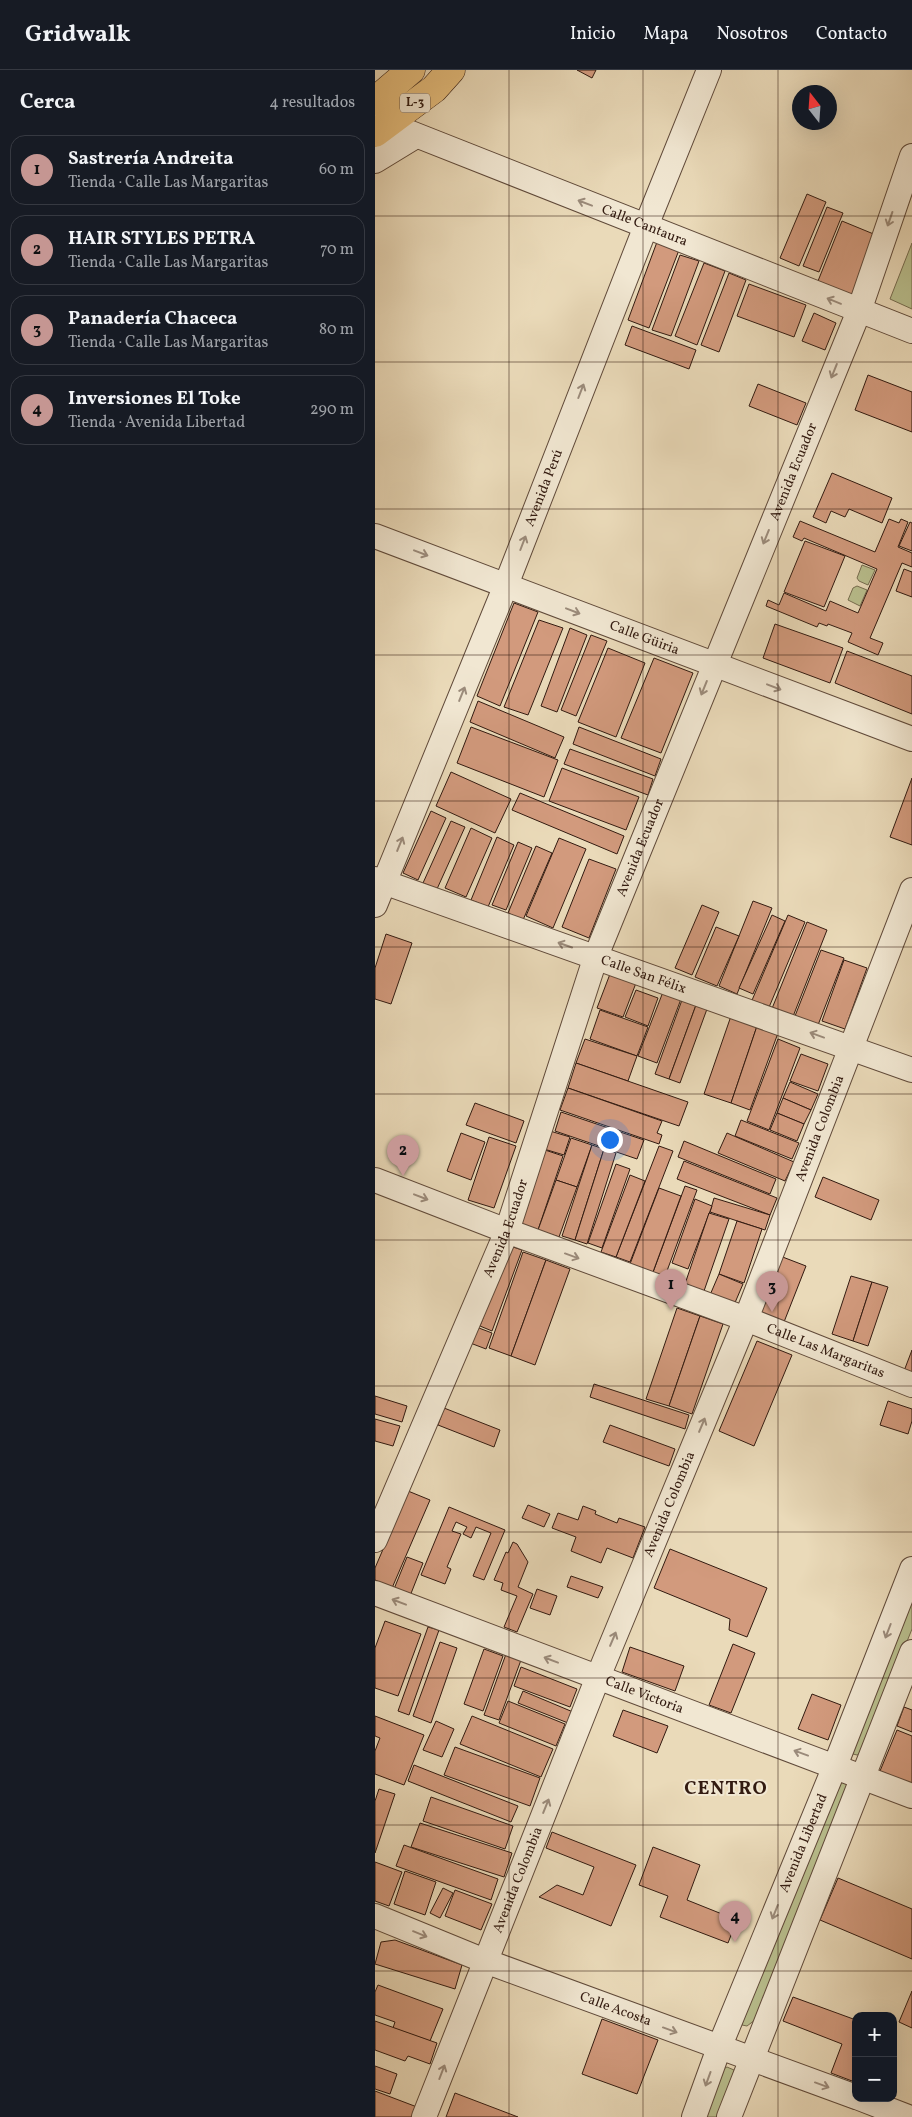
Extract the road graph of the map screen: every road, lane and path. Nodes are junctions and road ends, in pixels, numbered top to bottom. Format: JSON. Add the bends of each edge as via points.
{"nodes":[{"id":1,"x":411,"y":70,"type":"edge"},
{"id":2,"x":451,"y":70,"type":"edge"},
{"id":3,"x":709,"y":70,"type":"edge"},
{"id":4,"x":378,"y":120,"type":"edge"},
{"id":5,"x":416,"y":136,"type":"junction"},
{"id":6,"x":912,"y":156,"type":"edge"},
{"id":7,"x":375,"y":161,"type":"edge"},
{"id":8,"x":646,"y":226,"type":"junction"},
{"id":9,"x":859,"y":311,"type":"junction"},
{"id":10,"x":912,"y":331,"type":"edge"},
{"id":11,"x":375,"y":536,"type":"edge"},
{"id":12,"x":506,"y":586,"type":"junction"},
{"id":13,"x":713,"y":664,"type":"junction"},
{"id":14,"x":912,"y":739,"type":"edge"},
{"id":15,"x":379,"y":880,"type":"edge"},
{"id":16,"x":912,"y":890,"type":"edge"},
{"id":17,"x":375,"y":905,"type":"edge"},
{"id":18,"x":596,"y":956,"type":"junction"},
{"id":19,"x":852,"y":1047,"type":"junction"},
{"id":20,"x":912,"y":1070,"type":"edge"},
{"id":21,"x":375,"y":1180,"type":"edge"},
{"id":22,"x":507,"y":1232,"type":"junction"},
{"id":23,"x":746,"y":1320,"type":"junction"},
{"id":24,"x":912,"y":1385,"type":"edge"},
{"id":25,"x":375,"y":1540,"type":"edge"},
{"id":26,"x":912,"y":1569,"type":"edge"},
{"id":27,"x":375,"y":1593,"type":"edge"},
{"id":28,"x":912,"y":1652,"type":"edge"},
{"id":29,"x":598,"y":1677,"type":"junction"},
{"id":30,"x":835,"y":1766,"type":"junction"},
{"id":31,"x":862,"y":1776,"type":"junction"},
{"id":32,"x":912,"y":1796,"type":"edge"},
{"id":33,"x":375,"y":1916,"type":"edge"},
{"id":34,"x":485,"y":1961,"type":"junction"},
{"id":35,"x":719,"y":2048,"type":"junction"},
{"id":36,"x":751,"y":2059,"type":"junction"},
{"id":37,"x":852,"y":2096,"type":"edge"},
{"id":38,"x":868,"y":2102,"type":"edge"},
{"id":39,"x":424,"y":2117,"type":"edge"},
{"id":40,"x":694,"y":2117,"type":"edge"},
{"id":41,"x":729,"y":2117,"type":"edge"},
{"id":42,"x":908,"y":2117,"type":"edge"}],
"edges":[{"from":1,"to":4,"type":"main road","number":"L-3"},
{"from":2,"to":4,"type":"main road","number":"L-3","via":[[434,88]]},
{"from":3,"to":8,"type":"street","name":"Avenida Perú"},
{"from":4,"to":5,"type":"street","name":"Calle Cantaura"},
{"from":5,"to":7,"type":"street"},
{"from":8,"to":5,"type":"street","name":"Calle Cantaura","one_way":true},
{"from":6,"to":9,"type":"street","name":"Avenida Ecuador","one_way":true},
{"from":9,"to":8,"type":"street","name":"Calle Cantaura","one_way":true},
{"from":12,"to":8,"type":"street","name":"Avenida Perú","one_way":true},
{"from":9,"to":10,"type":"street","name":"Calle Cantaura"},
{"from":9,"to":13,"type":"street","name":"Avenida Ecuador","one_way":true},
{"from":11,"to":12,"type":"street","name":"Calle Güiria","one_way":true},
{"from":12,"to":13,"type":"street","name":"Calle Güiria","one_way":true},
{"from":15,"to":12,"type":"street","name":"Avenida Perú","one_way":true},
{"from":13,"to":14,"type":"street","name":"Calle Güiria","one_way":true},
{"from":13,"to":18,"type":"street","name":"Avenida Ecuador","one_way":true},
{"from":15,"to":17,"type":"street","name":"Avenida Perú"},
{"from":18,"to":15,"type":"street","name":"Calle San Félix","one_way":true},
{"from":16,"to":19,"type":"street","name":"Avenida Colombia"},
{"from":19,"to":18,"type":"street","name":"Calle San Félix","one_way":true},
{"from":18,"to":22,"type":"street","name":"Avenida Ecuador"},
{"from":19,"to":20,"type":"street","name":"Calle San Félix"},
{"from":19,"to":23,"type":"street","name":"Avenida Colombia"},
{"from":21,"to":22,"type":"street","name":"Calle Las Margaritas","one_way":true},
{"from":22,"to":23,"type":"street","name":"Calle Las Margaritas","one_way":true},
{"from":22,"to":25,"type":"street","name":"Avenida Ecuador"},
{"from":23,"to":24,"type":"street","name":"Calle Las Margaritas"},
{"from":29,"to":23,"type":"street","name":"Avenida Colombia","one_way":true},
{"from":26,"to":30,"type":"street","name":"Avenida Libertad","one_way":true},
{"from":29,"to":27,"type":"street","name":"Calle Victoria","one_way":true},
{"from":28,"to":31,"type":"street"},
{"from":30,"to":29,"type":"street","name":"Calle Victoria","one_way":true},
{"from":34,"to":29,"type":"street","name":"Avenida Colombia","one_way":true},
{"from":30,"to":31,"type":"street","name":"Calle Victoria"},
{"from":30,"to":35,"type":"street","name":"Avenida Libertad","one_way":true},
{"from":31,"to":32,"type":"street","name":"Calle Victoria"},
{"from":31,"to":36,"type":"street"},
{"from":33,"to":34,"type":"street","name":"Calle Acosta","one_way":true},
{"from":34,"to":35,"type":"street","name":"Calle Acosta","one_way":true},
{"from":39,"to":34,"type":"street","name":"Avenida Colombia","one_way":true},
{"from":35,"to":36,"type":"street","name":"Calle Acosta"},
{"from":35,"to":40,"type":"street","name":"Avenida Libertad","one_way":true},
{"from":36,"to":37,"type":"street","name":"Calle Acosta","one_way":true},
{"from":36,"to":41,"type":"street"},
{"from":38,"to":42,"type":"street","name":"Calle Acosta"}]}
